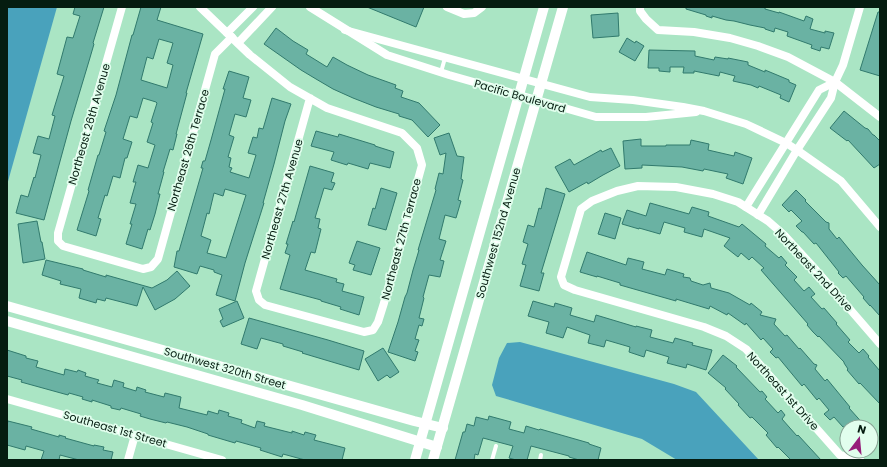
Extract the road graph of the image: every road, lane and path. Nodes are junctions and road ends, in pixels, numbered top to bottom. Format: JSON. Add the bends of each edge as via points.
{"nodes":[{"id":1,"x":122,"y":7,"type":"edge"},
{"id":2,"x":200,"y":7,"type":"edge"},
{"id":3,"x":253,"y":7,"type":"edge"},
{"id":4,"x":272,"y":7,"type":"edge"},
{"id":5,"x":310,"y":7,"type":"edge"},
{"id":6,"x":447,"y":7,"type":"edge"},
{"id":7,"x":482,"y":7,"type":"edge"},
{"id":8,"x":544,"y":7,"type":"edge"},
{"id":9,"x":563,"y":7,"type":"edge"},
{"id":10,"x":640,"y":7,"type":"edge"},
{"id":11,"x":860,"y":7,"type":"edge"},
{"id":12,"x":345,"y":30,"type":"junction"},
{"id":13,"x":232,"y":38,"type":"junction"},
{"id":14,"x":445,"y":58,"type":"junction"},
{"id":15,"x":441,"y":73,"type":"junction"},
{"id":16,"x":524,"y":79,"type":"junction"},
{"id":17,"x":835,"y":82,"type":"junction"},
{"id":18,"x":541,"y":84,"type":"junction"},
{"id":19,"x":519,"y":95,"type":"junction"},
{"id":20,"x":310,"y":98,"type":"junction"},
{"id":21,"x":814,"y":98,"type":"junction"},
{"id":22,"x":536,"y":100,"type":"junction"},
{"id":23,"x":826,"y":105,"type":"junction"},
{"id":24,"x":704,"y":111,"type":"junction"},
{"id":25,"x":880,"y":117,"type":"edge"},
{"id":26,"x":786,"y":143,"type":"junction"},
{"id":27,"x":797,"y":150,"type":"junction"},
{"id":28,"x":761,"y":183,"type":"junction"},
{"id":29,"x":772,"y":191,"type":"junction"},
{"id":30,"x":746,"y":207,"type":"junction"},
{"id":31,"x":758,"y":215,"type":"junction"},
{"id":32,"x":880,"y":226,"type":"edge"},
{"id":33,"x":151,"y":267,"type":"joint"},
{"id":34,"x":564,"y":285,"type":"joint"},
{"id":35,"x":7,"y":306,"type":"edge"},
{"id":36,"x":7,"y":320,"type":"edge"},
{"id":37,"x":373,"y":330,"type":"joint"},
{"id":38,"x":880,"y":344,"type":"edge"},
{"id":39,"x":7,"y":399,"type":"edge"},
{"id":40,"x":426,"y":424,"type":"junction"},
{"id":41,"x":443,"y":428,"type":"junction"},
{"id":42,"x":135,"y":435,"type":"junction"},
{"id":43,"x":420,"y":442,"type":"junction"},
{"id":44,"x":496,"y":446,"type":"dead end"},
{"id":45,"x":437,"y":447,"type":"junction"},
{"id":46,"x":128,"y":460,"type":"edge"},
{"id":47,"x":222,"y":460,"type":"edge"},
{"id":48,"x":416,"y":460,"type":"edge"},
{"id":49,"x":434,"y":460,"type":"edge"},
{"id":50,"x":492,"y":460,"type":"edge"},
{"id":51,"x":860,"y":460,"type":"edge"}],
"edges":[{"from":1,"to":33,"type":"street","name":"Northeast 26th Avenue","via":[[58,233],[58,241],[63,246],[143,269]]},
{"from":2,"to":13,"type":"street"},
{"from":3,"to":13,"type":"street"},
{"from":4,"to":13,"type":"street"},
{"from":5,"to":12,"type":"street","name":"Pacific Boulevard"},
{"from":6,"to":7,"type":"street","via":[[464,14],[474,14]]},
{"from":8,"to":16,"type":"street","name":"Southwest 152nd Avenue"},
{"from":9,"to":18,"type":"street","name":"Southwest 152nd Avenue"},
{"from":10,"to":17,"type":"street","via":[[646,19],[658,30],[701,33],[758,46],[788,57]]},
{"from":11,"to":17,"type":"street","via":[[843,65]]},
{"from":12,"to":14,"type":"street","name":"Pacific Boulevard"},
{"from":12,"to":15,"type":"street","name":"Pacific Boulevard","via":[[387,55]]},
{"from":13,"to":20,"type":"street","via":[[290,87]]},
{"from":13,"to":33,"type":"street","name":"Northeast 26th Terrace","via":[[215,54],[158,259]]},
{"from":14,"to":15,"type":"lane"},
{"from":14,"to":16,"type":"street","name":"Pacific Boulevard"},
{"from":15,"to":19,"type":"street","name":"Pacific Boulevard"},
{"from":16,"to":18,"type":"street","name":"Pacific Boulevard"},
{"from":16,"to":19,"type":"street","name":"Southwest 152nd Avenue"},
{"from":17,"to":21,"type":"street","via":[[819,90]]},
{"from":17,"to":23,"type":"street","via":[[831,98]]},
{"from":17,"to":25,"type":"street"},
{"from":18,"to":22,"type":"street","name":"Southwest 152nd Avenue"},
{"from":18,"to":24,"type":"street","name":"Pacific Boulevard","via":[[590,97],[633,100]]},
{"from":19,"to":22,"type":"street","name":"Pacific Boulevard"},
{"from":19,"to":40,"type":"street","name":"Southwest 152nd Avenue"},
{"from":20,"to":37,"type":"street","name":"Northeast 27th Terrace","via":[[328,108],[402,133],[417,148],[422,165],[384,303]]},
{"from":20,"to":37,"type":"street","name":"Northeast 27th Avenue","via":[[256,291],[258,300],[265,305],[364,332]]},
{"from":21,"to":23,"type":"street"},
{"from":21,"to":26,"type":"street"},
{"from":22,"to":24,"type":"street","name":"Pacific Boulevard","via":[[596,118],[646,117]]},
{"from":22,"to":41,"type":"street","name":"Southwest 152nd Avenue"},
{"from":23,"to":27,"type":"street"},
{"from":24,"to":26,"type":"street","name":"Pacific Boulevard","via":[[746,124]]},
{"from":26,"to":27,"type":"street","name":"Pacific Boulevard"},
{"from":26,"to":28,"type":"street"},
{"from":27,"to":29,"type":"street"},
{"from":27,"to":32,"type":"street","name":"Pacific Boulevard","via":[[841,182]]},
{"from":28,"to":29,"type":"street"},
{"from":28,"to":30,"type":"street"},
{"from":29,"to":31,"type":"street"},
{"from":30,"to":31,"type":"street","name":"Northeast 2nd Drive"},
{"from":30,"to":34,"type":"street","name":"Northeast 2nd Drive","via":[[713,194],[676,187],[638,186],[617,191],[581,209],[561,277]]},
{"from":31,"to":38,"type":"street","name":"Northeast 2nd Drive","via":[[784,235]]},
{"from":34,"to":51,"type":"street","name":"Northeast 1st Drive","via":[[726,336],[746,349],[840,455]]},
{"from":35,"to":40,"type":"street","name":"Southwest 320th Street"},
{"from":36,"to":43,"type":"street","name":"Southwest 320th Street","via":[[302,404]]},
{"from":39,"to":42,"type":"street","name":"Southeast 1st Street"},
{"from":40,"to":41,"type":"street","name":"Southwest 320th Street"},
{"from":40,"to":43,"type":"street","name":"Southwest 152nd Avenue"},
{"from":41,"to":45,"type":"street","name":"Southwest 152nd Avenue"},
{"from":42,"to":46,"type":"street"},
{"from":42,"to":47,"type":"street","name":"Southeast 1st Street"},
{"from":43,"to":45,"type":"street","name":"Southwest 320th Street"},
{"from":43,"to":48,"type":"street","name":"Southwest 152nd Avenue"},
{"from":44,"to":50,"type":"lane"},
{"from":45,"to":49,"type":"street","name":"Southwest 152nd Avenue"}]}
